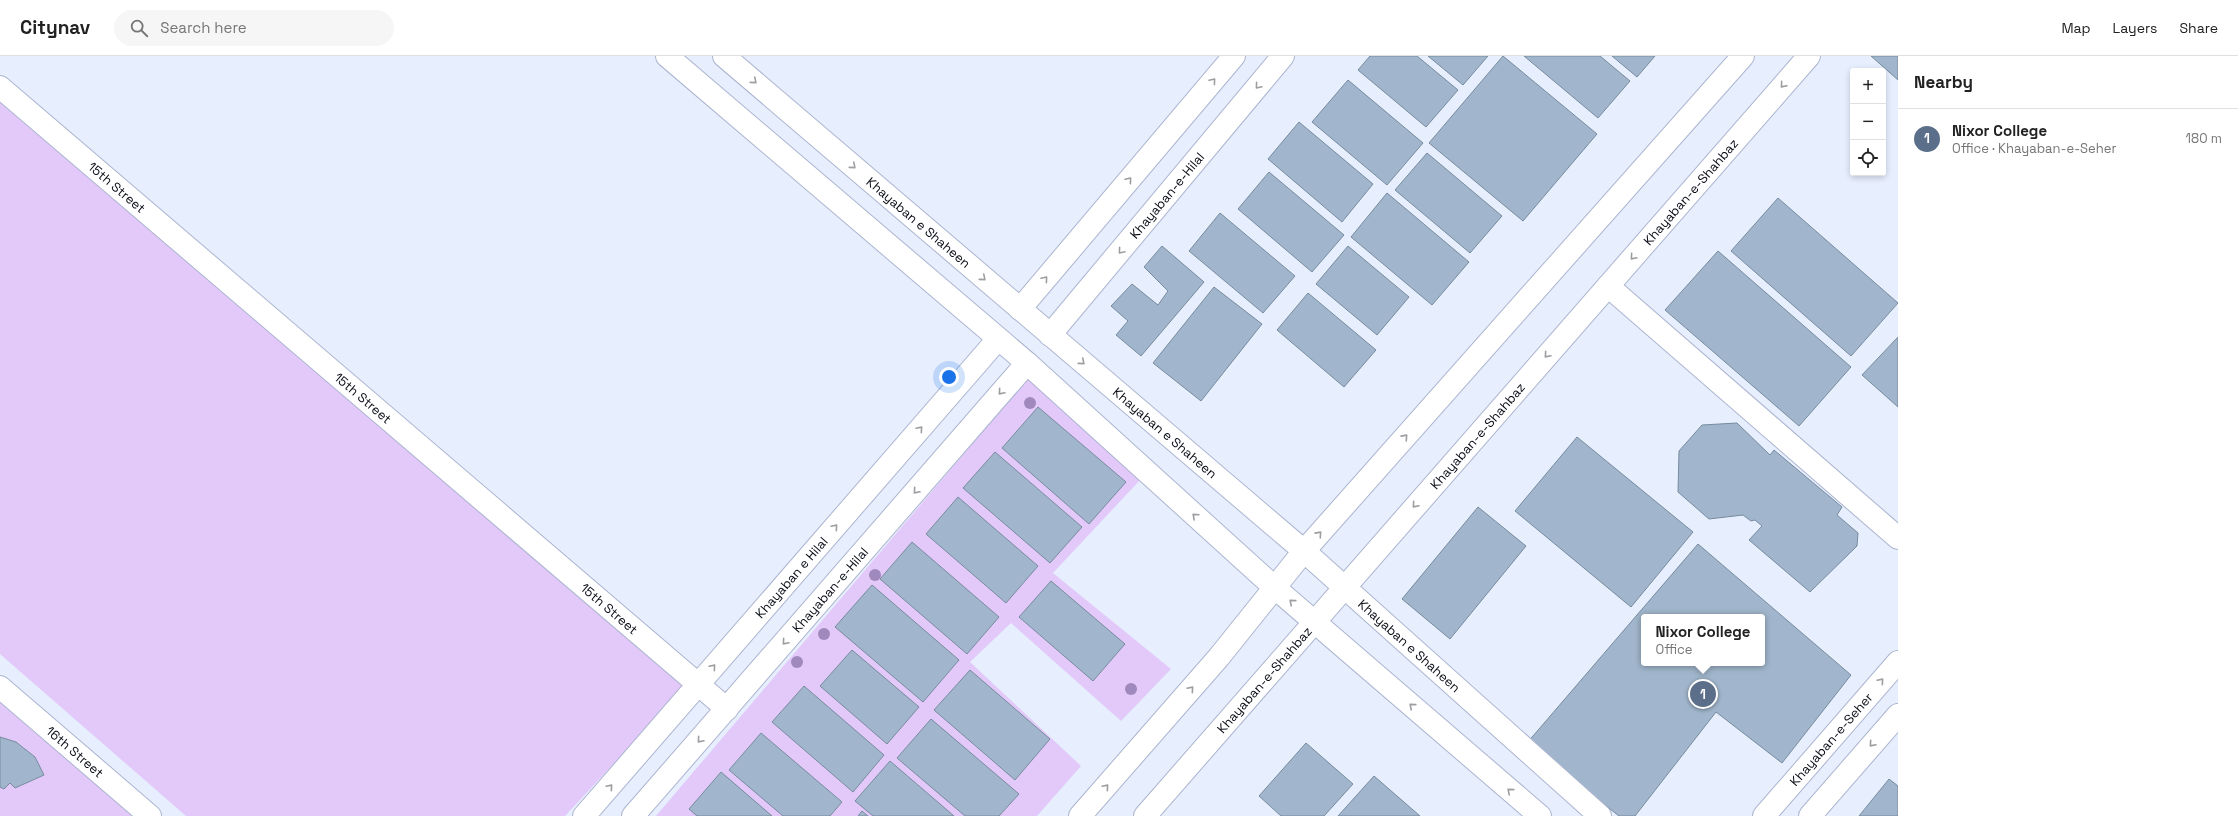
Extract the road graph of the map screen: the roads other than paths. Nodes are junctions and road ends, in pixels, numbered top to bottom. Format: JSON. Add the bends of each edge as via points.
{"nodes":[{"id":1,"x":667,"y":56,"type":"edge"},
{"id":2,"x":724,"y":56,"type":"edge"},
{"id":3,"x":1234,"y":56,"type":"edge"},
{"id":4,"x":1283,"y":56,"type":"edge"},
{"id":5,"x":1743,"y":56,"type":"edge"},
{"id":6,"x":1809,"y":56,"type":"edge"},
{"id":7,"x":0,"y":87,"type":"edge"},
{"id":8,"x":1608,"y":286,"type":"junction"},
{"id":9,"x":1020,"y":309,"type":"junction"},
{"id":10,"x":1050,"y":335,"type":"junction"},
{"id":11,"x":998,"y":339,"type":"junction"},
{"id":12,"x":1027,"y":363,"type":"junction"},
{"id":13,"x":1898,"y":538,"type":"edge"},
{"id":14,"x":1304,"y":551,"type":"junction"},
{"id":15,"x":1274,"y":588,"type":"junction"},
{"id":16,"x":1343,"y":588,"type":"junction"},
{"id":17,"x":1315,"y":622,"type":"junction"},
{"id":18,"x":1898,"y":662,"type":"edge"},
{"id":19,"x":699,"y":684,"type":"junction"},
{"id":20,"x":0,"y":687,"type":"edge"},
{"id":21,"x":727,"y":709,"type":"junction"},
{"id":22,"x":1898,"y":715,"type":"edge"},
{"id":23,"x":150,"y":816,"type":"edge"},
{"id":24,"x":584,"y":816,"type":"edge"},
{"id":25,"x":633,"y":816,"type":"edge"},
{"id":26,"x":1080,"y":816,"type":"edge"},
{"id":27,"x":1145,"y":816,"type":"edge"},
{"id":28,"x":1540,"y":816,"type":"edge"},
{"id":29,"x":1600,"y":816,"type":"edge"},
{"id":30,"x":1764,"y":816,"type":"edge"},
{"id":31,"x":1810,"y":816,"type":"edge"}],
"edges":[{"from":1,"to":11,"type":"main road"},
{"from":2,"to":9,"type":"main road","name":"Khayaban e Shaheen","one_way":true},
{"from":9,"to":3,"type":"main road","one_way":true},
{"from":4,"to":10,"type":"main road","name":"Khayaban-e-Hilal","one_way":true},
{"from":14,"to":5,"type":"main road","one_way":true},
{"from":6,"to":8,"type":"main road","name":"Khayaban-e-Shahbaz","one_way":true},
{"from":7,"to":19,"type":"main road","name":"15th Street"},
{"from":8,"to":13,"type":"main road"},
{"from":8,"to":16,"type":"main road","name":"Khayaban-e-Shahbaz","one_way":true},
{"from":9,"to":10,"type":"main road","name":"Khayaban e Shaheen"},
{"from":10,"to":14,"type":"main road","name":"Khayaban e Shaheen","one_way":true},
{"from":11,"to":12,"type":"main road"},
{"from":19,"to":11,"type":"main road","name":"Khayaban e Hilal","one_way":true},
{"from":15,"to":12,"type":"main road","one_way":true},
{"from":12,"to":21,"type":"main road","name":"Khayaban-e-Hilal","one_way":true},
{"from":14,"to":15,"type":"main road"},
{"from":14,"to":16,"type":"main road","name":"Khayaban e Shaheen"},
{"from":17,"to":15,"type":"main road","one_way":true},
{"from":26,"to":15,"type":"main road","one_way":true,"via":[[1219,657]]},
{"from":16,"to":17,"type":"main road","name":"Khayaban-e-Shahbaz"},
{"from":16,"to":29,"type":"main road","name":"Khayaban e Shaheen"},
{"from":17,"to":27,"type":"main road","name":"Khayaban-e-Shahbaz"},
{"from":28,"to":17,"type":"main road","one_way":true},
{"from":30,"to":18,"type":"main road","name":"Khayaban-e-Seher","one_way":true},
{"from":19,"to":21,"type":"main road","name":"15th Street"},
{"from":24,"to":19,"type":"main road","name":"Khayaban e Hilal","one_way":true},
{"from":20,"to":23,"type":"main road","name":"16th Street"},
{"from":21,"to":25,"type":"main road","name":"Khayaban-e-Hilal","one_way":true},
{"from":22,"to":31,"type":"main road","one_way":true}]}
